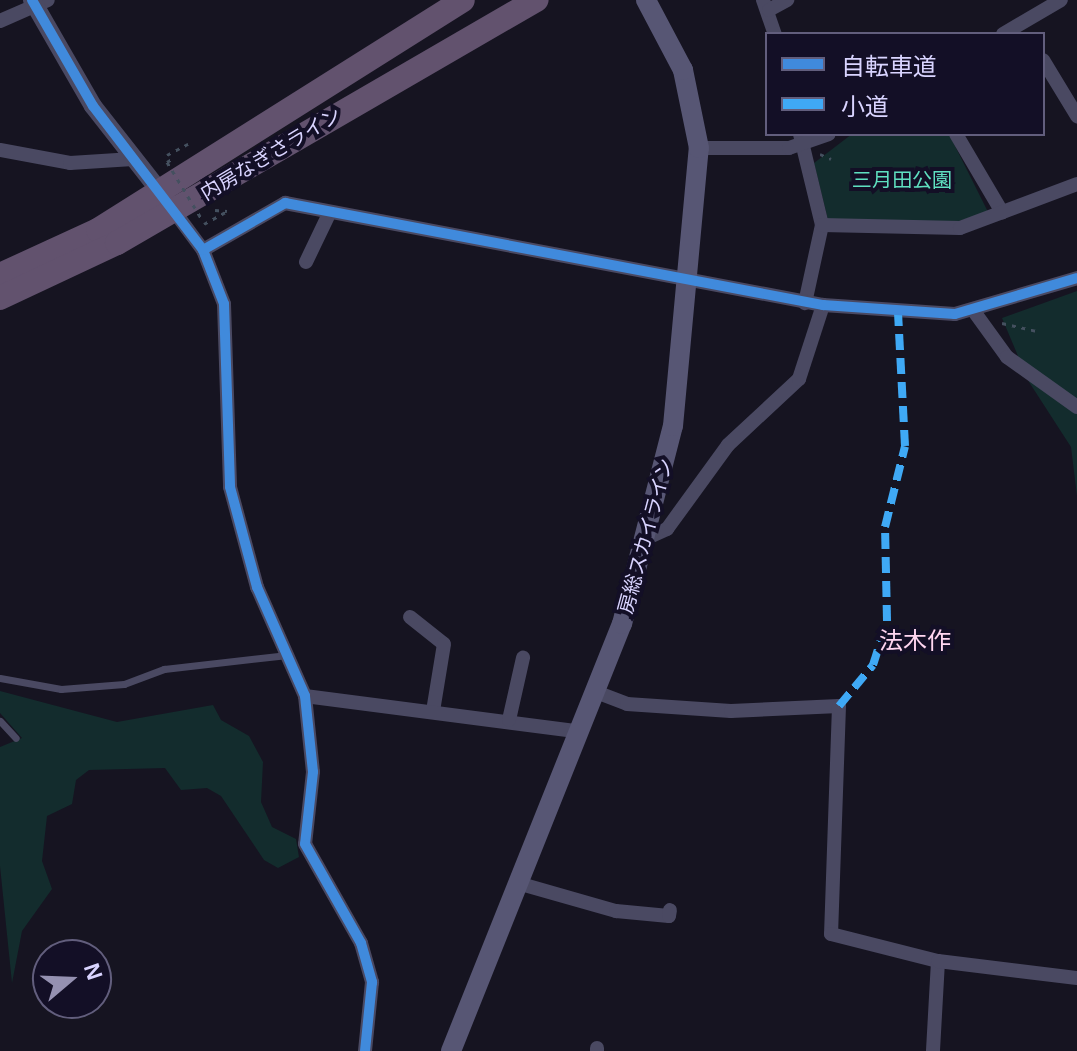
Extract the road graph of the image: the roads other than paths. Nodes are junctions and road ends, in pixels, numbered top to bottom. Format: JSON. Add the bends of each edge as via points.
{"nodes":[{"id":1,"x":463,"y":0,"type":"edge"},
{"id":2,"x":537,"y":0,"type":"edge"},
{"id":3,"x":646,"y":0,"type":"edge"},
{"id":4,"x":787,"y":0,"type":"edge"},
{"id":5,"x":1061,"y":0,"type":"edge"},
{"id":6,"x":38,"y":2,"type":"edge"},
{"id":7,"x":766,"y":5,"type":"edge"},
{"id":8,"x":0,"y":21,"type":"edge"},
{"id":9,"x":1024,"y":29,"type":"edge"},
{"id":10,"x":774,"y":32,"type":"edge"},
{"id":11,"x":1045,"y":63,"type":"edge"},
{"id":12,"x":1077,"y":116,"type":"edge"},
{"id":13,"x":957,"y":136,"type":"edge"},
{"id":14,"x":801,"y":140,"type":"edge"},
{"id":15,"x":699,"y":148,"type":"junction"},
{"id":16,"x":0,"y":150,"type":"edge"},
{"id":17,"x":133,"y":159,"type":"junction"},
{"id":18,"x":1077,"y":184,"type":"edge"},
{"id":19,"x":168,"y":201,"type":"junction"},
{"id":20,"x":330,"y":212,"type":"junction"},
{"id":21,"x":1002,"y":212,"type":"junction"},
{"id":22,"x":822,"y":225,"type":"junction"},
{"id":23,"x":203,"y":250,"type":"junction"},
{"id":24,"x":306,"y":262,"type":"dead end"},
{"id":25,"x":0,"y":275,"type":"edge"},
{"id":26,"x":1077,"y":278,"type":"edge"},
{"id":27,"x":687,"y":284,"type":"junction"},
{"id":28,"x":0,"y":298,"type":"edge"},
{"id":29,"x":805,"y":303,"type":"junction"},
{"id":30,"x":823,"y":305,"type":"junction"},
{"id":31,"x":973,"y":310,"type":"junction"},
{"id":32,"x":1077,"y":407,"type":"edge"},
{"id":33,"x":649,"y":537,"type":"junction"},
{"id":34,"x":410,"y":617,"type":"dead end"},
{"id":35,"x":287,"y":655,"type":"junction"},
{"id":36,"x":523,"y":658,"type":"dead end"},
{"id":37,"x":0,"y":678,"type":"edge"},
{"id":38,"x":596,"y":692,"type":"junction"},
{"id":39,"x":305,"y":696,"type":"junction"},
{"id":40,"x":433,"y":711,"type":"junction"},
{"id":41,"x":509,"y":720,"type":"junction"},
{"id":42,"x":0,"y":721,"type":"edge"},
{"id":43,"x":581,"y":732,"type":"junction"},
{"id":44,"x":16,"y":738,"type":"dead end"},
{"id":45,"x":521,"y":884,"type":"junction"},
{"id":46,"x":670,"y":910,"type":"dead end"},
{"id":47,"x":938,"y":961,"type":"junction"},
{"id":48,"x":1077,"y":978,"type":"edge"},
{"id":49,"x":365,"y":1051,"type":"edge"},
{"id":50,"x":451,"y":1051,"type":"edge"},
{"id":51,"x":933,"y":1051,"type":"edge"}],
"edges":[{"from":1,"to":19,"type":"highway","name":"内房なぎさライン"},
{"from":2,"to":19,"type":"highway","name":"内房なぎさライン"},
{"from":3,"to":15,"type":"main road","name":"房総スカイライン","via":[[683,70]]},
{"from":4,"to":7,"type":"street"},
{"from":5,"to":9,"type":"street"},
{"from":6,"to":8,"type":"street"},
{"from":6,"to":17,"type":"street","via":[[62,60]]},
{"from":7,"to":10,"type":"street"},
{"from":11,"to":12,"type":"street"},
{"from":13,"to":21,"type":"street"},
{"from":14,"to":15,"type":"street"},
{"from":14,"to":22,"type":"street"},
{"from":15,"to":27,"type":"main road","name":"房総スカイライン"},
{"from":16,"to":17,"type":"street","via":[[70,163]]},
{"from":17,"to":19,"type":"street"},
{"from":18,"to":21,"type":"street"},
{"from":19,"to":23,"type":"street"},
{"from":19,"to":25,"type":"highway","name":"内房なぎさライン"},
{"from":19,"to":28,"type":"highway","name":"内房なぎさライン"},
{"from":20,"to":23,"type":"street","via":[[285,203]]},
{"from":20,"to":24,"type":"street"},
{"from":20,"to":27,"type":"street"},
{"from":21,"to":22,"type":"street","via":[[938,231]]},
{"from":22,"to":29,"type":"street"},
{"from":23,"to":35,"type":"street","via":[[224,304],[230,487],[245,552]]},
{"from":26,"to":31,"type":"street"},
{"from":27,"to":29,"type":"street"},
{"from":27,"to":33,"type":"main road","name":"房総スカイライン","via":[[673,426]]},
{"from":29,"to":30,"type":"street"},
{"from":30,"to":31,"type":"street"},
{"from":30,"to":33,"type":"street","via":[[799,379],[728,445],[667,529]]},
{"from":31,"to":32,"type":"street","via":[[1007,357]]},
{"from":33,"to":38,"type":"main road","name":"房総スカイライン"},
{"from":34,"to":40,"type":"street","via":[[444,644]]},
{"from":35,"to":37,"type":"lane","via":[[164,669],[124,684],[61,689]]},
{"from":35,"to":39,"type":"street"},
{"from":36,"to":41,"type":"street"},
{"from":38,"to":43,"type":"main road","name":"房総スカイライン"},
{"from":38,"to":47,"type":"street","via":[[627,704],[731,711],[839,706],[831,934]]},
{"from":39,"to":40,"type":"street"},
{"from":39,"to":49,"type":"street","via":[[313,733],[305,844],[364,954],[372,982]]},
{"from":40,"to":41,"type":"street"},
{"from":41,"to":43,"type":"street"},
{"from":42,"to":44,"type":"lane"},
{"from":43,"to":45,"type":"main road","name":"房総スカイライン"},
{"from":45,"to":46,"type":"street","via":[[616,911],[669,916]]},
{"from":45,"to":50,"type":"main road","name":"房総スカイライン"},
{"from":47,"to":48,"type":"street"},
{"from":47,"to":51,"type":"street"}]}
